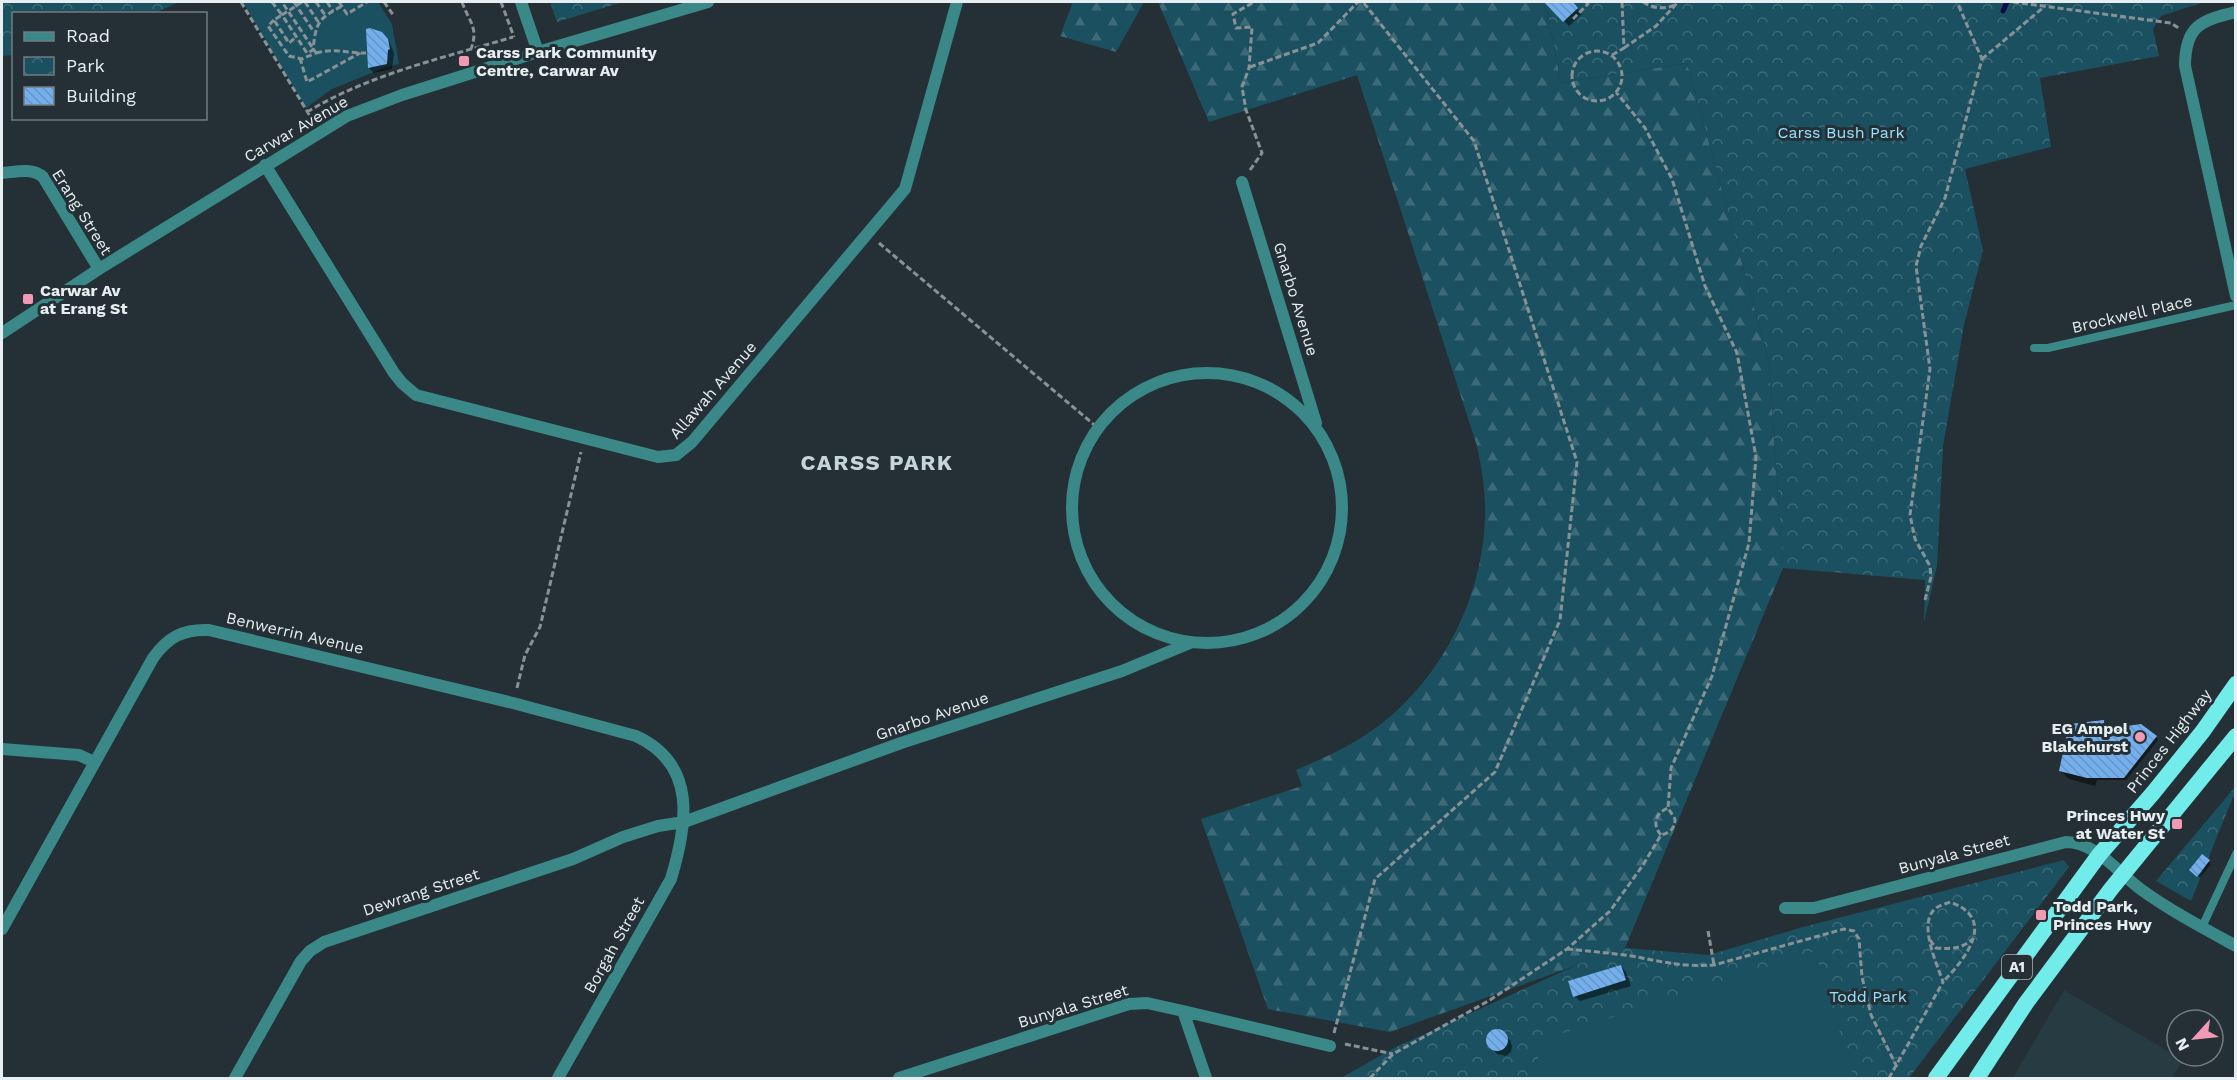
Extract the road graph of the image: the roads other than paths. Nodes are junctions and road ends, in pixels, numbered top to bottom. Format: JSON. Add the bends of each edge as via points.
{"nodes":[{"id":1,"x":521,"y":2,"type":"edge"},
{"id":2,"x":708,"y":2,"type":"edge"},
{"id":3,"x":957,"y":2,"type":"edge"},
{"id":4,"x":2235,"y":12,"type":"edge"},
{"id":5,"x":538,"y":52,"type":"junction"},
{"id":6,"x":266,"y":165,"type":"junction"},
{"id":7,"x":2,"y":173,"type":"edge"},
{"id":8,"x":1242,"y":182,"type":"road end"},
{"id":9,"x":99,"y":269,"type":"junction"},
{"id":10,"x":2235,"y":296,"type":"edge"},
{"id":11,"x":2235,"y":305,"type":"edge"},
{"id":12,"x":2,"y":333,"type":"edge"},
{"id":13,"x":2034,"y":348,"type":"dead end"},
{"id":14,"x":1318,"y":427,"type":"junction"},
{"id":15,"x":1190,"y":643,"type":"junction"},
{"id":16,"x":2235,"y":684,"type":"edge"},
{"id":17,"x":2233,"y":746,"type":"edge"},
{"id":18,"x":2,"y":749,"type":"edge"},
{"id":19,"x":94,"y":762,"type":"junction"},
{"id":20,"x":684,"y":822,"type":"junction"},
{"id":21,"x":2235,"y":854,"type":"edge"},
{"id":22,"x":2099,"y":855,"type":"junction"},
{"id":23,"x":2123,"y":873,"type":"junction"},
{"id":24,"x":1785,"y":908,"type":"dead end"},
{"id":25,"x":2202,"y":927,"type":"junction"},
{"id":26,"x":2,"y":929,"type":"edge"},
{"id":27,"x":2235,"y":946,"type":"edge"},
{"id":28,"x":1183,"y":1011,"type":"junction"},
{"id":29,"x":1331,"y":1043,"type":"road end"},
{"id":30,"x":235,"y":1078,"type":"edge"},
{"id":31,"x":558,"y":1078,"type":"edge"},
{"id":32,"x":899,"y":1078,"type":"edge"},
{"id":33,"x":1206,"y":1078,"type":"edge"},
{"id":34,"x":1936,"y":1078,"type":"edge"},
{"id":35,"x":1977,"y":1078,"type":"edge"}],
"edges":[{"from":1,"to":5,"type":"street"},
{"from":2,"to":5,"type":"street","name":"Carwar Avenue"},
{"from":3,"to":6,"type":"street","name":"Allawah Avenue","via":[[905,189],[693,442],[676,455],[658,457],[584,439],[425,398],[410,390],[394,373]]},
{"from":4,"to":10,"type":"street","via":[[2201,24],[2189,34],[2185,50],[2185,66]]},
{"from":5,"to":6,"type":"street","name":"Carwar Avenue","via":[[347,116]]},
{"from":6,"to":9,"type":"street","name":"Carwar Avenue"},
{"from":7,"to":9,"type":"street","name":"Erang Street","via":[[32,171],[43,177]]},
{"from":8,"to":14,"type":"street","name":"Gnarbo Avenue"},
{"from":9,"to":12,"type":"street","name":"Carwar Avenue"},
{"from":11,"to":13,"type":"lane","name":"Brockwell Place"},
{"from":14,"to":15,"type":"street","name":"Gnarbo Avenue","via":[[1334,468],[1341,515],[1338,539],[1322,576],[1292,613],[1256,634],[1209,645]]},
{"from":14,"to":15,"type":"street","name":"Gnarbo Avenue","via":[[1283,394],[1264,384],[1208,374],[1167,380],[1130,397],[1115,409],[1086,446],[1073,503],[1077,544],[1084,563],[1119,610],[1154,632]]},
{"from":15,"to":20,"type":"street","name":"Gnarbo Avenue","via":[[1122,671],[901,743]]},
{"from":16,"to":22,"type":"highway","name":"Princes Highway","number":"A1","via":[[2203,731]]},
{"from":17,"to":23,"type":"highway","number":"A1"},
{"from":18,"to":19,"type":"street","via":[[79,755]]},
{"from":19,"to":20,"type":"street","name":"Benwerrin Avenue","via":[[159,649],[174,636],[209,630],[636,736],[666,756],[681,785]]},
{"from":19,"to":26,"type":"street","name":"Benwerrin Avenue"},
{"from":20,"to":30,"type":"street","name":"Dewrang Street","via":[[623,837],[573,859],[315,946],[296,970]]},
{"from":20,"to":31,"type":"street","name":"Borgah Street","via":[[671,879]]},
{"from":21,"to":25,"type":"lane"},
{"from":22,"to":23,"type":"street","name":"Bunyala Street"},
{"from":22,"to":24,"type":"street","name":"Bunyala Street","via":[[2078,842],[2066,842],[1814,908]]},
{"from":22,"to":34,"type":"highway","name":"Princes Highway","number":"A1"},
{"from":23,"to":25,"type":"street","name":"Bunyala Street"},
{"from":23,"to":35,"type":"highway","number":"A1","via":[[2026,1003]]},
{"from":25,"to":27,"type":"street","name":"Bunyala Street"},
{"from":28,"to":29,"type":"street","name":"Bunyala Street"},
{"from":28,"to":32,"type":"street","name":"Bunyala Street","via":[[1147,1003],[1129,1004]]},
{"from":28,"to":33,"type":"street"}]}
